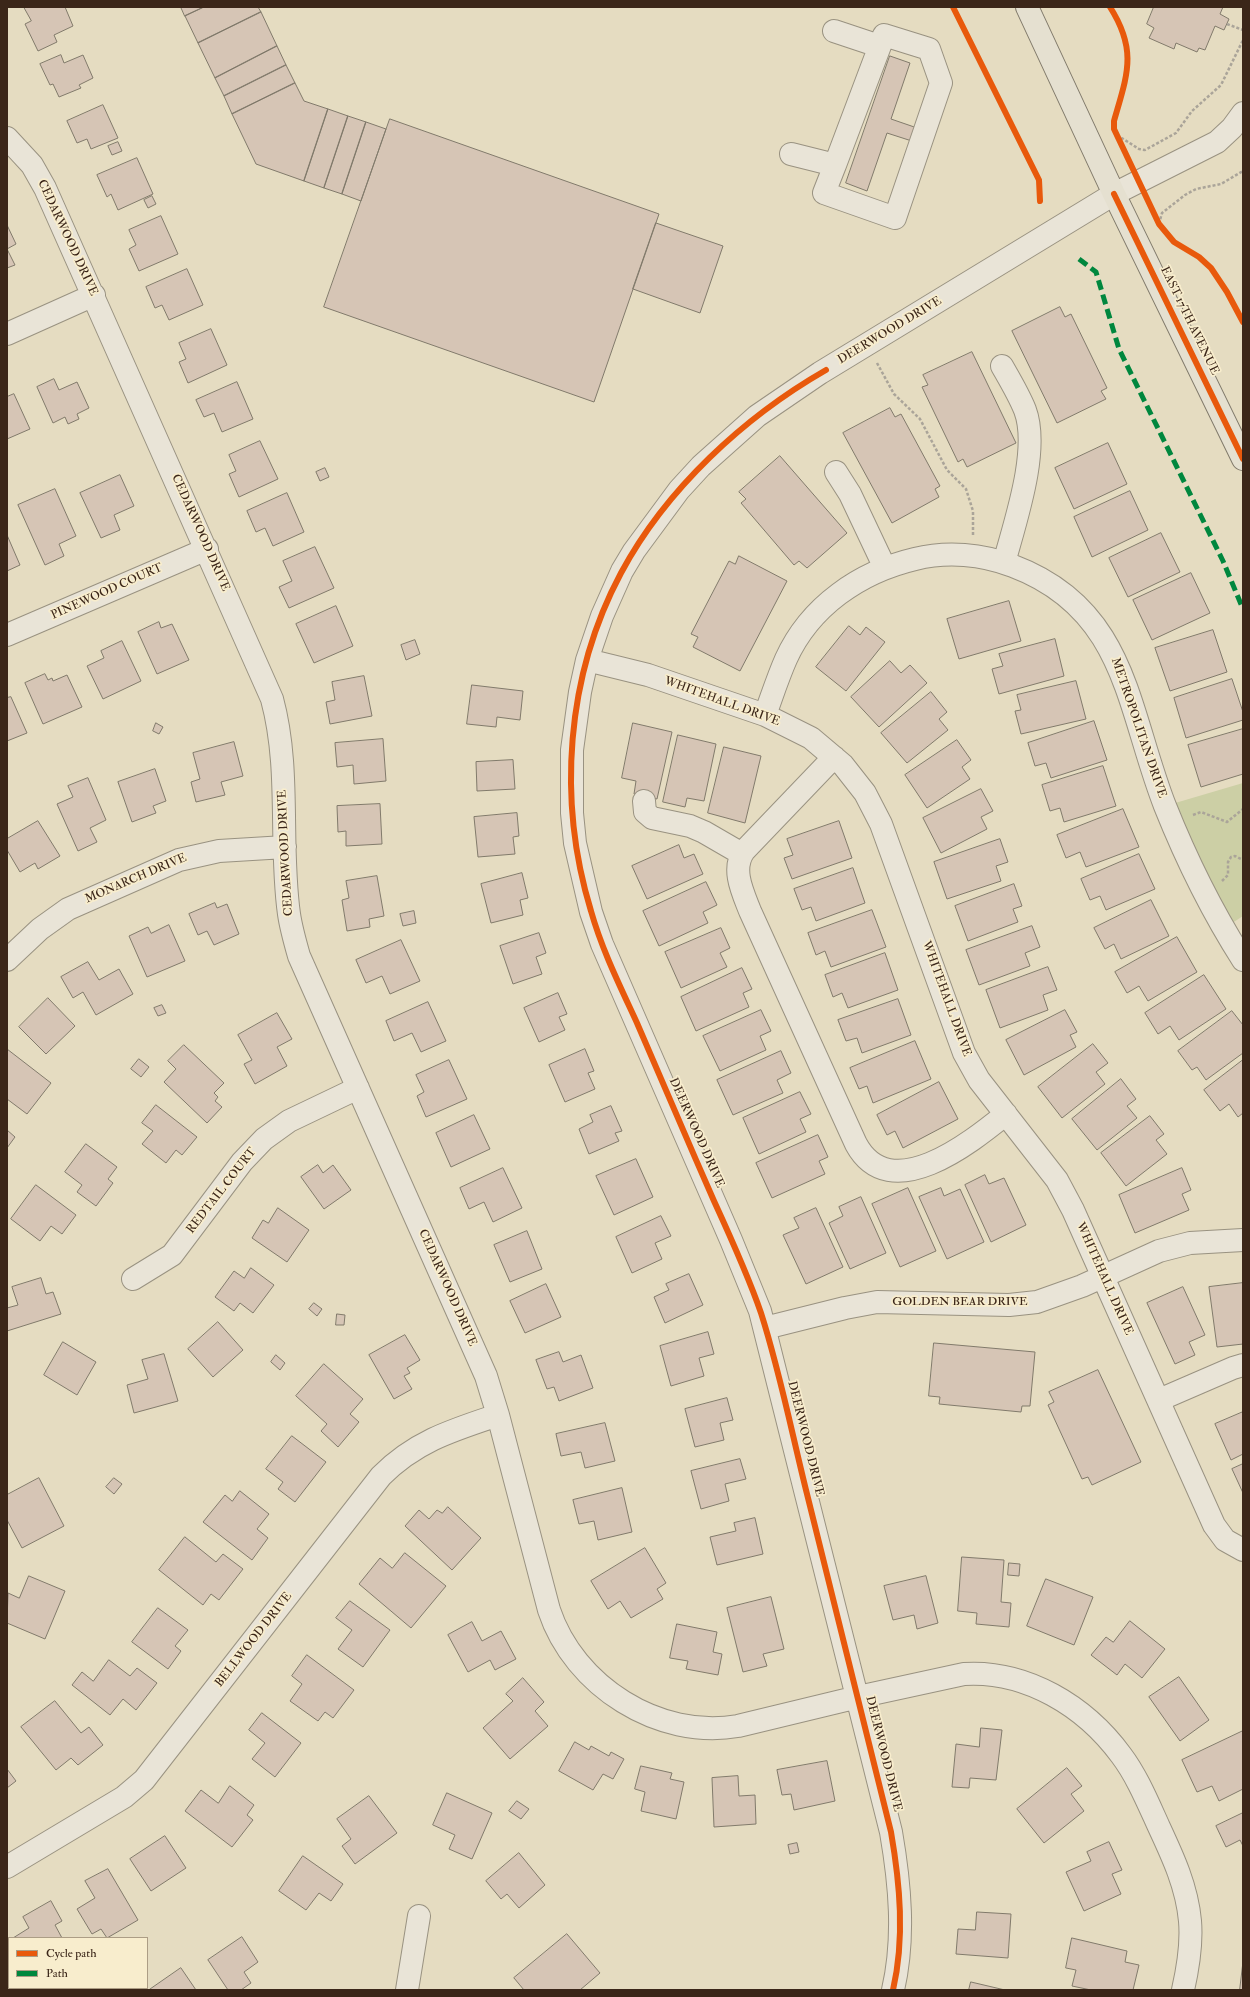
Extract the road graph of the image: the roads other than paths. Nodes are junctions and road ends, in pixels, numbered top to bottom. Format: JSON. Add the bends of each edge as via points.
{"nodes":[{"id":1,"x":1027,"y":7,"type":"edge"},
{"id":2,"x":834,"y":30,"type":"dead end"},
{"id":3,"x":879,"y":46,"type":"junction"},
{"id":4,"x":1243,"y":113,"type":"edge"},
{"id":5,"x":7,"y":138,"type":"edge"},
{"id":6,"x":791,"y":154,"type":"dead end"},
{"id":7,"x":835,"y":165,"type":"junction"},
{"id":8,"x":1114,"y":194,"type":"junction"},
{"id":9,"x":94,"y":296,"type":"junction"},
{"id":10,"x":7,"y":334,"type":"edge"},
{"id":11,"x":1002,"y":366,"type":"dead end"},
{"id":12,"x":1243,"y":459,"type":"edge"},
{"id":13,"x":836,"y":472,"type":"dead end"},
{"id":14,"x":207,"y":549,"type":"junction"},
{"id":15,"x":1004,"y":563,"type":"junction"},
{"id":16,"x":885,"y":568,"type":"junction"},
{"id":17,"x":7,"y":635,"type":"edge"},
{"id":18,"x":588,"y":660,"type":"junction"},
{"id":19,"x":765,"y":715,"type":"junction"},
{"id":20,"x":834,"y":757,"type":"junction"},
{"id":21,"x":644,"y":801,"type":"dead end"},
{"id":22,"x":285,"y":847,"type":"junction"},
{"id":23,"x":742,"y":854,"type":"junction"},
{"id":24,"x":7,"y":960,"type":"edge"},
{"id":25,"x":1243,"y":960,"type":"edge"},
{"id":26,"x":358,"y":1088,"type":"junction"},
{"id":27,"x":1006,"y":1114,"type":"junction"},
{"id":28,"x":1243,"y":1240,"type":"edge"},
{"id":29,"x":1103,"y":1277,"type":"junction"},
{"id":30,"x":133,"y":1279,"type":"dead end"},
{"id":31,"x":765,"y":1328,"type":"junction"},
{"id":32,"x":1243,"y":1365,"type":"edge"},
{"id":33,"x":1159,"y":1400,"type":"junction"},
{"id":34,"x":498,"y":1416,"type":"junction"},
{"id":35,"x":1243,"y":1550,"type":"edge"},
{"id":36,"x":858,"y":1697,"type":"junction"},
{"id":37,"x":7,"y":1866,"type":"edge"},
{"id":38,"x":419,"y":1916,"type":"dead end"},
{"id":39,"x":407,"y":1990,"type":"edge"},
{"id":40,"x":893,"y":1990,"type":"edge"},
{"id":41,"x":1183,"y":1990,"type":"edge"}],
"edges":[{"from":1,"to":8,"type":"main road","name":"EAST 17TH AVENUE"},
{"from":2,"to":3,"type":"street"},
{"from":3,"to":7,"type":"street"},
{"from":3,"to":7,"type":"street","via":[[884,35],[928,49],[942,83],[895,218],[824,193]]},
{"from":4,"to":8,"type":"street","name":"DEERWOOD DRIVE","via":[[1217,142]]},
{"from":5,"to":9,"type":"street","name":"CEDARWOOD DRIVE","via":[[25,156],[39,176]]},
{"from":6,"to":7,"type":"street"},
{"from":8,"to":12,"type":"main road","name":"EAST 17TH AVENUE"},
{"from":8,"to":18,"type":"street","name":"DEERWOOD DRIVE","via":[[867,345],[757,416],[701,466],[648,530],[622,571],[602,616]]},
{"from":9,"to":10,"type":"street"},
{"from":9,"to":14,"type":"street","name":"CEDARWOOD DRIVE"},
{"from":11,"to":15,"type":"street","via":[[1025,411],[1030,440],[1027,475]]},
{"from":13,"to":16,"type":"street","via":[[850,494]]},
{"from":14,"to":17,"type":"street","name":"PINEWOOD COURT"},
{"from":14,"to":22,"type":"street","name":"CEDARWOOD DRIVE","via":[[274,706],[281,751]]},
{"from":15,"to":16,"type":"street","name":"METROPOLITAN DRIVE","via":[[971,556],[942,555],[921,557]]},
{"from":15,"to":25,"type":"street","name":"METROPOLITAN DRIVE","via":[[1041,578],[1068,598],[1084,612],[1107,642],[1123,679],[1177,836],[1210,907]]},
{"from":16,"to":19,"type":"street","name":"METROPOLITAN DRIVE","via":[[865,576],[834,596],[807,624],[787,658]]},
{"from":18,"to":19,"type":"street","name":"WHITEHALL DRIVE","via":[[648,675]]},
{"from":18,"to":31,"type":"street","name":"DEERWOOD DRIVE","via":[[574,721],[571,780],[575,843],[589,905],[602,944],[731,1240]]},
{"from":19,"to":20,"type":"street","name":"WHITEHALL DRIVE","via":[[810,738]]},
{"from":20,"to":23,"type":"street"},
{"from":20,"to":27,"type":"street","name":"WHITEHALL DRIVE","via":[[858,783],[876,812],[964,1053],[979,1080]]},
{"from":21,"to":23,"type":"street","via":[[645,812],[652,818],[690,826]]},
{"from":22,"to":24,"type":"street","name":"MONARCH DRIVE","via":[[219,850],[179,860],[68,910],[40,929]]},
{"from":22,"to":26,"type":"street","name":"CEDARWOOD DRIVE","via":[[288,905],[294,942]]},
{"from":23,"to":27,"type":"street","via":[[738,872],[750,911],[865,1159],[883,1169],[914,1169],[951,1152],[988,1129]]},
{"from":26,"to":30,"type":"street","name":"REDTAIL COURT","via":[[289,1121],[264,1139],[242,1162],[172,1255]]},
{"from":26,"to":34,"type":"street","name":"CEDARWOOD DRIVE","via":[[486,1376]]},
{"from":27,"to":29,"type":"street","name":"WHITEHALL DRIVE","via":[[1058,1180]]},
{"from":28,"to":29,"type":"street","name":"GOLDEN BEAR DRIVE","via":[[1208,1241],[1175,1247],[1160,1251]]},
{"from":29,"to":31,"type":"street","name":"GOLDEN BEAR DRIVE","via":[[1037,1302],[877,1302]]},
{"from":29,"to":33,"type":"street","name":"WHITEHALL DRIVE"},
{"from":31,"to":36,"type":"street","name":"DEERWOOD DRIVE"},
{"from":32,"to":33,"type":"street"},
{"from":33,"to":35,"type":"street","name":"WHITEHALL DRIVE","via":[[1214,1525],[1226,1540]]},
{"from":34,"to":36,"type":"street","name":"CEDARWOOD DRIVE","via":[[551,1617],[567,1648],[610,1693],[642,1712],[671,1723],[720,1728]]},
{"from":34,"to":37,"type":"street","name":"BELLWOOD DRIVE","via":[[432,1439],[414,1448],[390,1467],[148,1776],[124,1797]]},
{"from":36,"to":40,"type":"street","name":"DEERWOOD DRIVE","via":[[896,1858],[900,1947]]},
{"from":36,"to":41,"type":"street","name":"CEDARWOOD DRIVE","via":[[951,1676],[977,1673],[1023,1682],[1046,1692],[1075,1708],[1102,1731],[1122,1756],[1132,1774],[1174,1860],[1183,1885],[1191,1933]]},
{"from":38,"to":39,"type":"street"}]}
